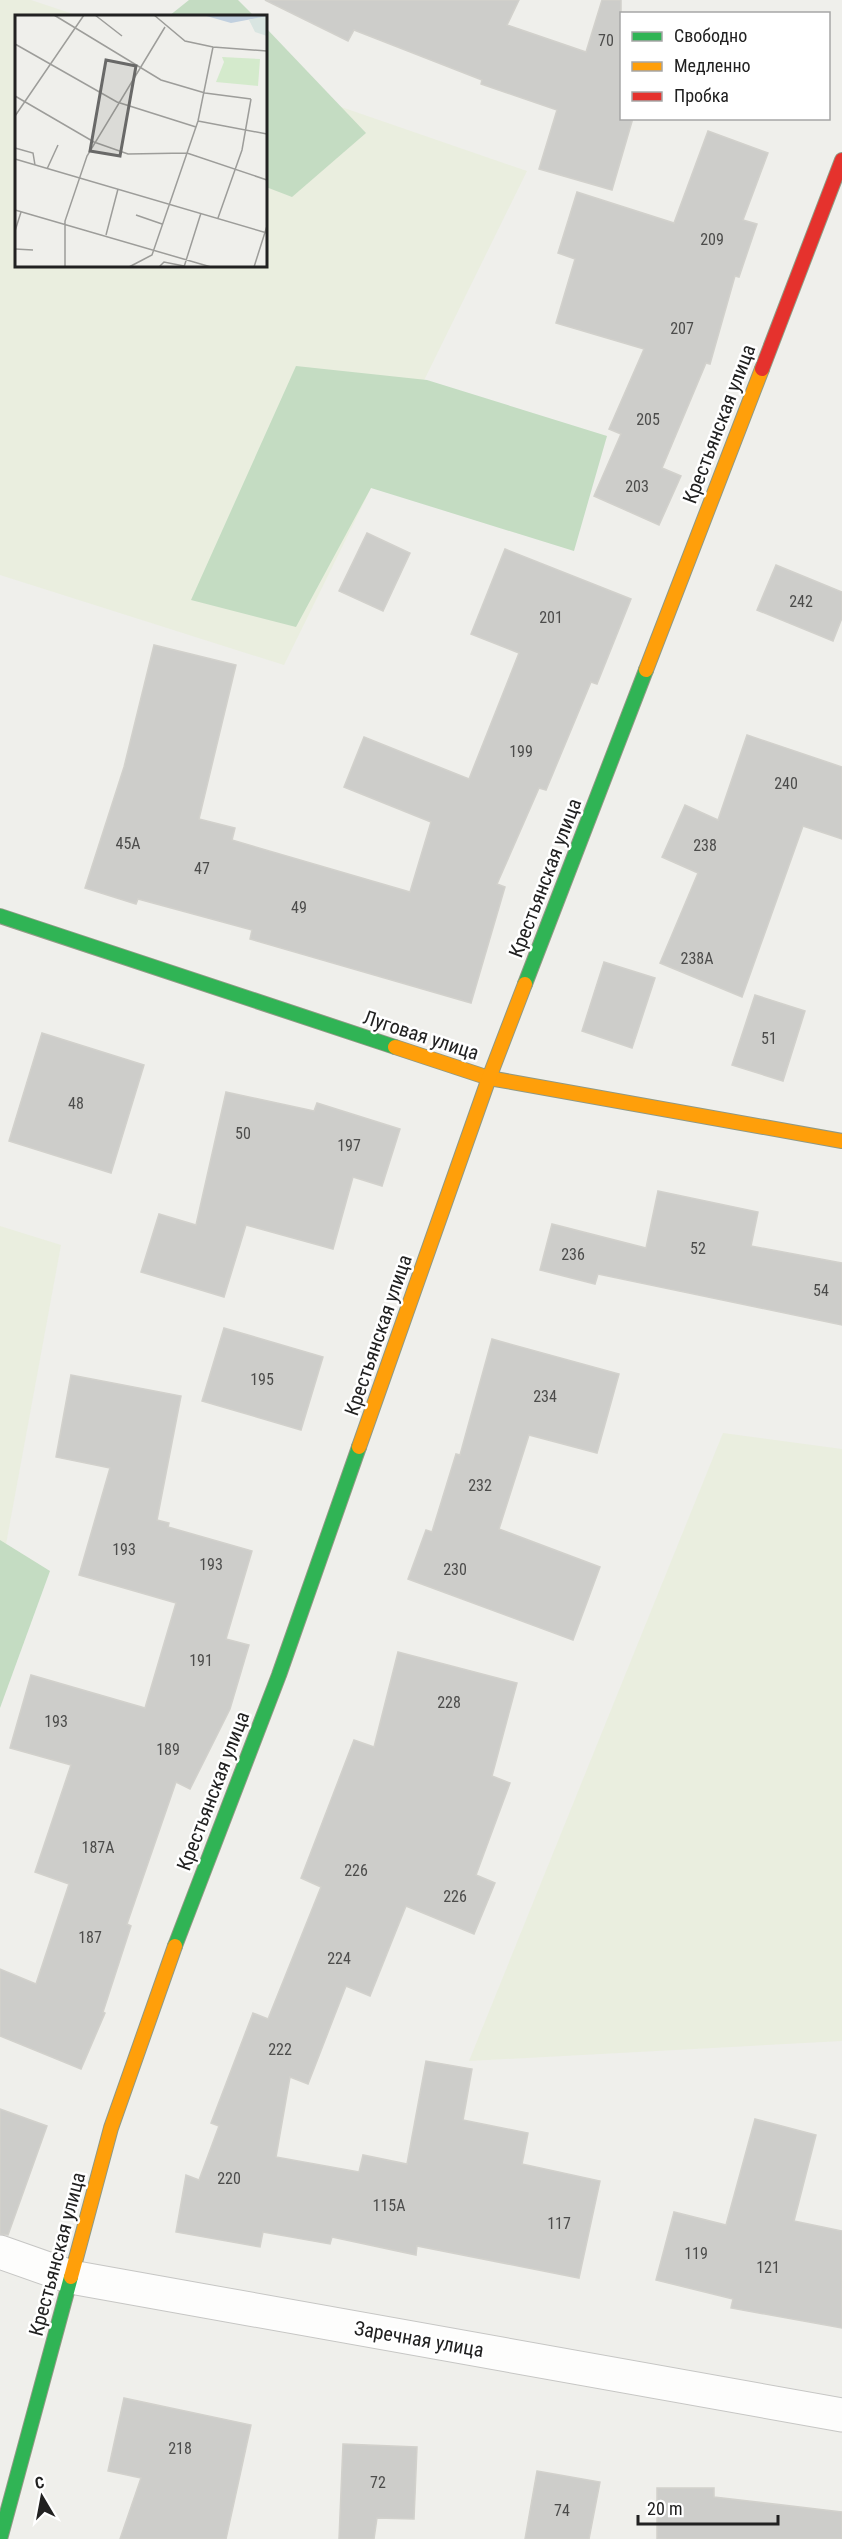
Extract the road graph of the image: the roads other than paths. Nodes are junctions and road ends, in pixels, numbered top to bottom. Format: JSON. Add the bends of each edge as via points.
{"nodes":[{"id":1,"x":842,"y":160,"type":"edge"},
{"id":2,"x":0,"y":916,"type":"edge"},
{"id":3,"x":489,"y":1078,"type":"junction"},
{"id":4,"x":842,"y":1141,"type":"edge"},
{"id":5,"x":0,"y":2252,"type":"edge"},
{"id":6,"x":71,"y":2277,"type":"junction"},
{"id":7,"x":842,"y":2415,"type":"edge"},
{"id":8,"x":0,"y":2539,"type":"edge"}],
"edges":[{"from":1,"to":3,"type":"street","name":"Крестьянская улица"},
{"from":2,"to":3,"type":"street","name":"Луговая улица"},
{"from":3,"to":4,"type":"street","name":"Луговая улица"},
{"from":3,"to":6,"type":"street","name":"Крестьянская улица","via":[[279,1675],[163,1976],[111,2128]]},
{"from":5,"to":6,"type":"street","name":"Заречная улица"},
{"from":6,"to":7,"type":"street","name":"Заречная улица"},
{"from":6,"to":8,"type":"street","name":"Крестьянская улица"}]}
